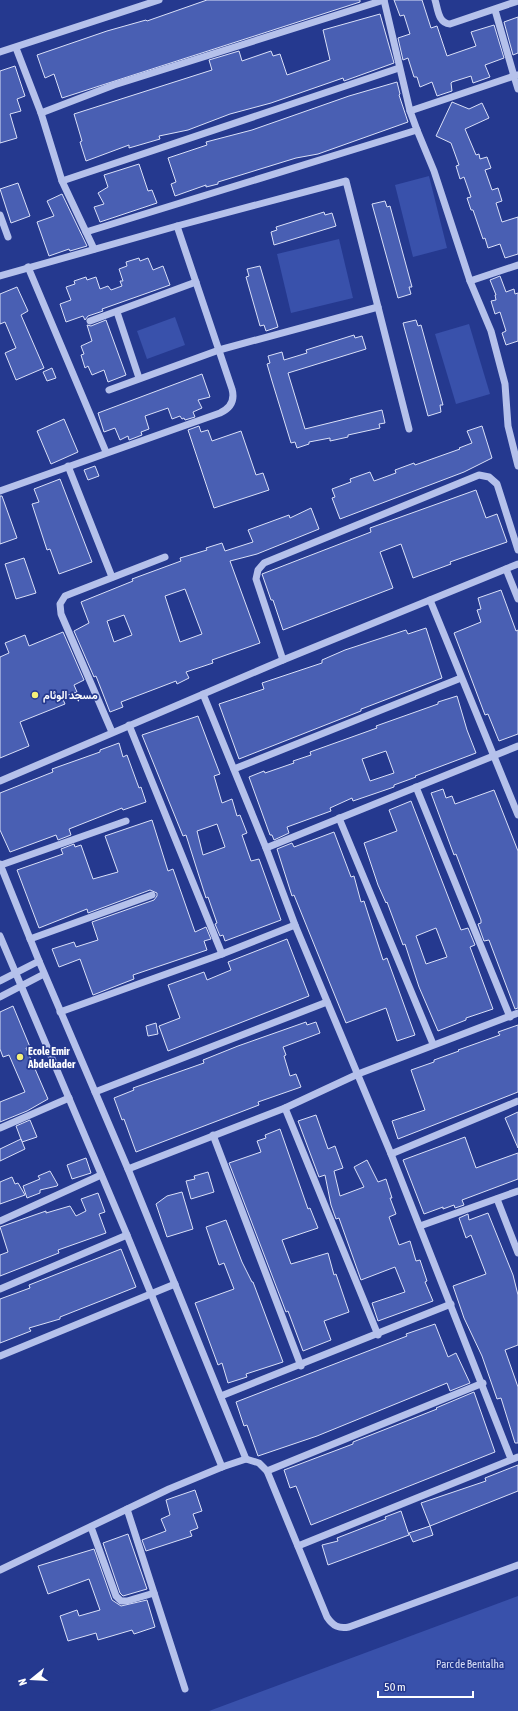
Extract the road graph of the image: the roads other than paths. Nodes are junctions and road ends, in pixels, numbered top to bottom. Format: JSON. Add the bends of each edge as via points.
{"nodes":[{"id":1,"x":159,"y":0,"type":"edge"},
{"id":2,"x":384,"y":0,"type":"edge"},
{"id":3,"x":435,"y":0,"type":"edge"},
{"id":4,"x":518,"y":2,"type":"edge"},
{"id":5,"x":495,"y":10,"type":"junction"},
{"id":6,"x":16,"y":48,"type":"junction"},
{"id":7,"x":0,"y":52,"type":"edge"},
{"id":8,"x":399,"y":68,"type":"junction"},
{"id":9,"x":516,"y":75,"type":"edge"},
{"id":10,"x":518,"y":89,"type":"edge"},
{"id":11,"x":410,"y":111,"type":"junction"},
{"id":12,"x":41,"y":113,"type":"junction"},
{"id":13,"x":417,"y":130,"type":"junction"},
{"id":14,"x":62,"y":181,"type":"junction"},
{"id":15,"x":0,"y":215,"type":"edge"},
{"id":16,"x":177,"y":226,"type":"junction"},
{"id":17,"x":86,"y":232,"type":"junction"},
{"id":18,"x":8,"y":238,"type":"dead end"},
{"id":19,"x":94,"y":249,"type":"junction"},
{"id":20,"x":518,"y":265,"type":"edge"},
{"id":21,"x":28,"y":267,"type":"junction"},
{"id":22,"x":0,"y":276,"type":"edge"},
{"id":23,"x":470,"y":281,"type":"junction"},
{"id":24,"x":196,"y":282,"type":"junction"},
{"id":25,"x":378,"y":307,"type":"junction"},
{"id":26,"x":117,"y":312,"type":"junction"},
{"id":27,"x":90,"y":321,"type":"dead end"},
{"id":28,"x":219,"y":350,"type":"junction"},
{"id":29,"x":139,"y":378,"type":"junction"},
{"id":30,"x":109,"y":390,"type":"dead end"},
{"id":31,"x":409,"y":429,"type":"dead end"},
{"id":32,"x":106,"y":452,"type":"junction"},
{"id":33,"x":68,"y":466,"type":"junction"},
{"id":34,"x":518,"y":466,"type":"edge"},
{"id":35,"x":0,"y":491,"type":"edge"},
{"id":36,"x":518,"y":550,"type":"edge"},
{"id":37,"x":165,"y":557,"type":"dead end"},
{"id":38,"x":518,"y":564,"type":"edge"},
{"id":39,"x":506,"y":569,"type":"junction"},
{"id":40,"x":112,"y":577,"type":"junction"},
{"id":41,"x":518,"y":599,"type":"edge"},
{"id":42,"x":430,"y":600,"type":"junction"},
{"id":43,"x":283,"y":660,"type":"junction"},
{"id":44,"x":460,"y":678,"type":"junction"},
{"id":45,"x":203,"y":694,"type":"junction"},
{"id":46,"x":130,"y":725,"type":"junction"},
{"id":47,"x":112,"y":732,"type":"junction"},
{"id":48,"x":518,"y":746,"type":"edge"},
{"id":49,"x":493,"y":756,"type":"junction"},
{"id":50,"x":234,"y":769,"type":"junction"},
{"id":51,"x":0,"y":781,"type":"edge"},
{"id":52,"x":416,"y":787,"type":"junction"},
{"id":53,"x":518,"y":816,"type":"edge"},
{"id":54,"x":339,"y":818,"type":"junction"},
{"id":55,"x":126,"y":821,"type":"dead end"},
{"id":56,"x":266,"y":848,"type":"junction"},
{"id":57,"x":0,"y":864,"type":"edge"},
{"id":58,"x":152,"y":895,"type":"dead end"},
{"id":59,"x":296,"y":925,"type":"junction"},
{"id":60,"x":0,"y":936,"type":"edge"},
{"id":61,"x":30,"y":939,"type":"junction"},
{"id":62,"x":222,"y":954,"type":"junction"},
{"id":63,"x":39,"y":961,"type":"junction"},
{"id":64,"x":15,"y":972,"type":"junction"},
{"id":65,"x":44,"y":974,"type":"junction"},
{"id":66,"x":0,"y":981,"type":"edge"},
{"id":67,"x":21,"y":986,"type":"junction"},
{"id":68,"x":0,"y":998,"type":"edge"},
{"id":69,"x":328,"y":1002,"type":"junction"},
{"id":70,"x":60,"y":1012,"type":"junction"},
{"id":71,"x":518,"y":1013,"type":"edge"},
{"id":72,"x":510,"y":1017,"type":"junction"},
{"id":73,"x":433,"y":1044,"type":"junction"},
{"id":74,"x":358,"y":1074,"type":"junction"},
{"id":75,"x":95,"y":1092,"type":"junction"},
{"id":76,"x":69,"y":1098,"type":"junction"},
{"id":77,"x":518,"y":1101,"type":"edge"},
{"id":78,"x":285,"y":1108,"type":"junction"},
{"id":79,"x":0,"y":1128,"type":"edge"},
{"id":80,"x":213,"y":1136,"type":"junction"},
{"id":81,"x":391,"y":1154,"type":"junction"},
{"id":82,"x":128,"y":1169,"type":"junction"},
{"id":83,"x":101,"y":1175,"type":"junction"},
{"id":84,"x":518,"y":1191,"type":"edge"},
{"id":85,"x":497,"y":1199,"type":"junction"},
{"id":86,"x":0,"y":1220,"type":"edge"},
{"id":87,"x":420,"y":1226,"type":"junction"},
{"id":88,"x":127,"y":1235,"type":"junction"},
{"id":89,"x":518,"y":1253,"type":"edge"},
{"id":90,"x":175,"y":1284,"type":"junction"},
{"id":91,"x":0,"y":1289,"type":"edge"},
{"id":92,"x":152,"y":1294,"type":"junction"},
{"id":93,"x":451,"y":1304,"type":"junction"},
{"id":94,"x":378,"y":1335,"type":"junction"},
{"id":95,"x":0,"y":1356,"type":"edge"},
{"id":96,"x":301,"y":1366,"type":"junction"},
{"id":97,"x":483,"y":1383,"type":"junction"},
{"id":98,"x":221,"y":1396,"type":"junction"},
{"id":99,"x":515,"y":1458,"type":"edge"},
{"id":100,"x":246,"y":1459,"type":"junction"},
{"id":101,"x":222,"y":1467,"type":"junction"},
{"id":102,"x":267,"y":1471,"type":"junction"},
{"id":103,"x":127,"y":1509,"type":"junction"},
{"id":104,"x":91,"y":1527,"type":"junction"},
{"id":105,"x":298,"y":1546,"type":"junction"},
{"id":106,"x":518,"y":1564,"type":"edge"},
{"id":107,"x":0,"y":1570,"type":"edge"},
{"id":108,"x":154,"y":1593,"type":"junction"},
{"id":109,"x":185,"y":1689,"type":"dead end"}],
"edges":[{"from":1,"to":6,"type":"street"},
{"from":2,"to":8,"type":"street"},
{"from":2,"to":12,"type":"street","via":[[114,85]]},
{"from":3,"to":5,"type":"street","via":[[444,24]]},
{"from":4,"to":5,"type":"street"},
{"from":5,"to":9,"type":"street"},
{"from":6,"to":7,"type":"street"},
{"from":6,"to":12,"type":"street"},
{"from":8,"to":11,"type":"street"},
{"from":8,"to":14,"type":"street"},
{"from":9,"to":10,"type":"street"},
{"from":9,"to":11,"type":"street"},
{"from":11,"to":13,"type":"street"},
{"from":12,"to":14,"type":"street"},
{"from":13,"to":17,"type":"street"},
{"from":13,"to":23,"type":"street","via":[[434,171]]},
{"from":14,"to":17,"type":"street"},
{"from":15,"to":18,"type":"street"},
{"from":16,"to":19,"type":"street"},
{"from":16,"to":24,"type":"street"},
{"from":16,"to":25,"type":"street","via":[[346,181]]},
{"from":17,"to":19,"type":"street"},
{"from":19,"to":21,"type":"street"},
{"from":20,"to":23,"type":"street"},
{"from":21,"to":22,"type":"street"},
{"from":21,"to":32,"type":"street"},
{"from":23,"to":34,"type":"street","via":[[491,331],[502,371],[508,426]]},
{"from":24,"to":26,"type":"street"},
{"from":24,"to":28,"type":"street"},
{"from":25,"to":28,"type":"street"},
{"from":25,"to":31,"type":"street"},
{"from":26,"to":27,"type":"street"},
{"from":26,"to":29,"type":"street"},
{"from":28,"to":29,"type":"street"},
{"from":28,"to":32,"type":"street","via":[[233,394],[228,408]]},
{"from":29,"to":30,"type":"street"},
{"from":32,"to":33,"type":"street"},
{"from":33,"to":35,"type":"street"},
{"from":33,"to":40,"type":"street"},
{"from":36,"to":43,"type":"street","via":[[497,484],[489,476],[479,475],[264,563],[258,570],[256,579]]},
{"from":37,"to":40,"type":"street"},
{"from":38,"to":39,"type":"street"},
{"from":39,"to":41,"type":"street"},
{"from":39,"to":42,"type":"street"},
{"from":40,"to":47,"type":"street","via":[[65,596],[60,604]]},
{"from":42,"to":43,"type":"street"},
{"from":42,"to":44,"type":"street"},
{"from":43,"to":45,"type":"street"},
{"from":44,"to":49,"type":"street"},
{"from":44,"to":50,"type":"street"},
{"from":45,"to":46,"type":"street"},
{"from":45,"to":50,"type":"street"},
{"from":46,"to":47,"type":"street"},
{"from":46,"to":62,"type":"street"},
{"from":47,"to":51,"type":"street"},
{"from":48,"to":49,"type":"street"},
{"from":49,"to":52,"type":"street"},
{"from":49,"to":53,"type":"street"},
{"from":50,"to":56,"type":"street"},
{"from":52,"to":54,"type":"street"},
{"from":52,"to":72,"type":"street"},
{"from":54,"to":56,"type":"street"},
{"from":54,"to":73,"type":"street"},
{"from":55,"to":57,"type":"street"},
{"from":56,"to":59,"type":"street"},
{"from":57,"to":61,"type":"street"},
{"from":58,"to":61,"type":"street"},
{"from":59,"to":62,"type":"street"},
{"from":59,"to":69,"type":"street"},
{"from":60,"to":64,"type":"street"},
{"from":61,"to":63,"type":"street"},
{"from":62,"to":70,"type":"street"},
{"from":63,"to":64,"type":"street"},
{"from":63,"to":65,"type":"street"},
{"from":64,"to":66,"type":"street"},
{"from":64,"to":67,"type":"street"},
{"from":65,"to":67,"type":"street"},
{"from":65,"to":70,"type":"street"},
{"from":67,"to":68,"type":"street"},
{"from":67,"to":76,"type":"street"},
{"from":69,"to":74,"type":"street"},
{"from":69,"to":75,"type":"street"},
{"from":70,"to":75,"type":"street"},
{"from":71,"to":72,"type":"street"},
{"from":72,"to":73,"type":"street"},
{"from":73,"to":74,"type":"street"},
{"from":74,"to":78,"type":"street"},
{"from":74,"to":81,"type":"street"},
{"from":75,"to":82,"type":"street"},
{"from":76,"to":79,"type":"street"},
{"from":76,"to":83,"type":"street"},
{"from":77,"to":81,"type":"street"},
{"from":78,"to":80,"type":"street"},
{"from":78,"to":94,"type":"street"},
{"from":80,"to":82,"type":"street"},
{"from":80,"to":96,"type":"street"},
{"from":81,"to":87,"type":"street"},
{"from":82,"to":90,"type":"street"},
{"from":83,"to":86,"type":"street"},
{"from":83,"to":88,"type":"street"},
{"from":84,"to":85,"type":"street"},
{"from":85,"to":87,"type":"street"},
{"from":85,"to":89,"type":"street"},
{"from":87,"to":93,"type":"street"},
{"from":88,"to":91,"type":"street"},
{"from":88,"to":92,"type":"street"},
{"from":90,"to":92,"type":"street"},
{"from":90,"to":98,"type":"street"},
{"from":92,"to":95,"type":"street"},
{"from":92,"to":101,"type":"street"},
{"from":93,"to":94,"type":"street"},
{"from":93,"to":97,"type":"street"},
{"from":94,"to":96,"type":"street"},
{"from":96,"to":98,"type":"street"},
{"from":97,"to":99,"type":"street"},
{"from":97,"to":102,"type":"street"},
{"from":98,"to":100,"type":"street"},
{"from":99,"to":105,"type":"street"},
{"from":100,"to":101,"type":"street"},
{"from":100,"to":102,"type":"street","via":[[259,1463]]},
{"from":101,"to":103,"type":"street"},
{"from":102,"to":105,"type":"street"},
{"from":103,"to":104,"type":"street"},
{"from":103,"to":108,"type":"street"},
{"from":104,"to":107,"type":"street"},
{"from":104,"to":108,"type":"street","via":[[116,1596],[121,1601],[126,1601]]},
{"from":105,"to":106,"type":"street","via":[[327,1617],[331,1623],[343,1628],[411,1606]]},
{"from":108,"to":109,"type":"street"}]}
